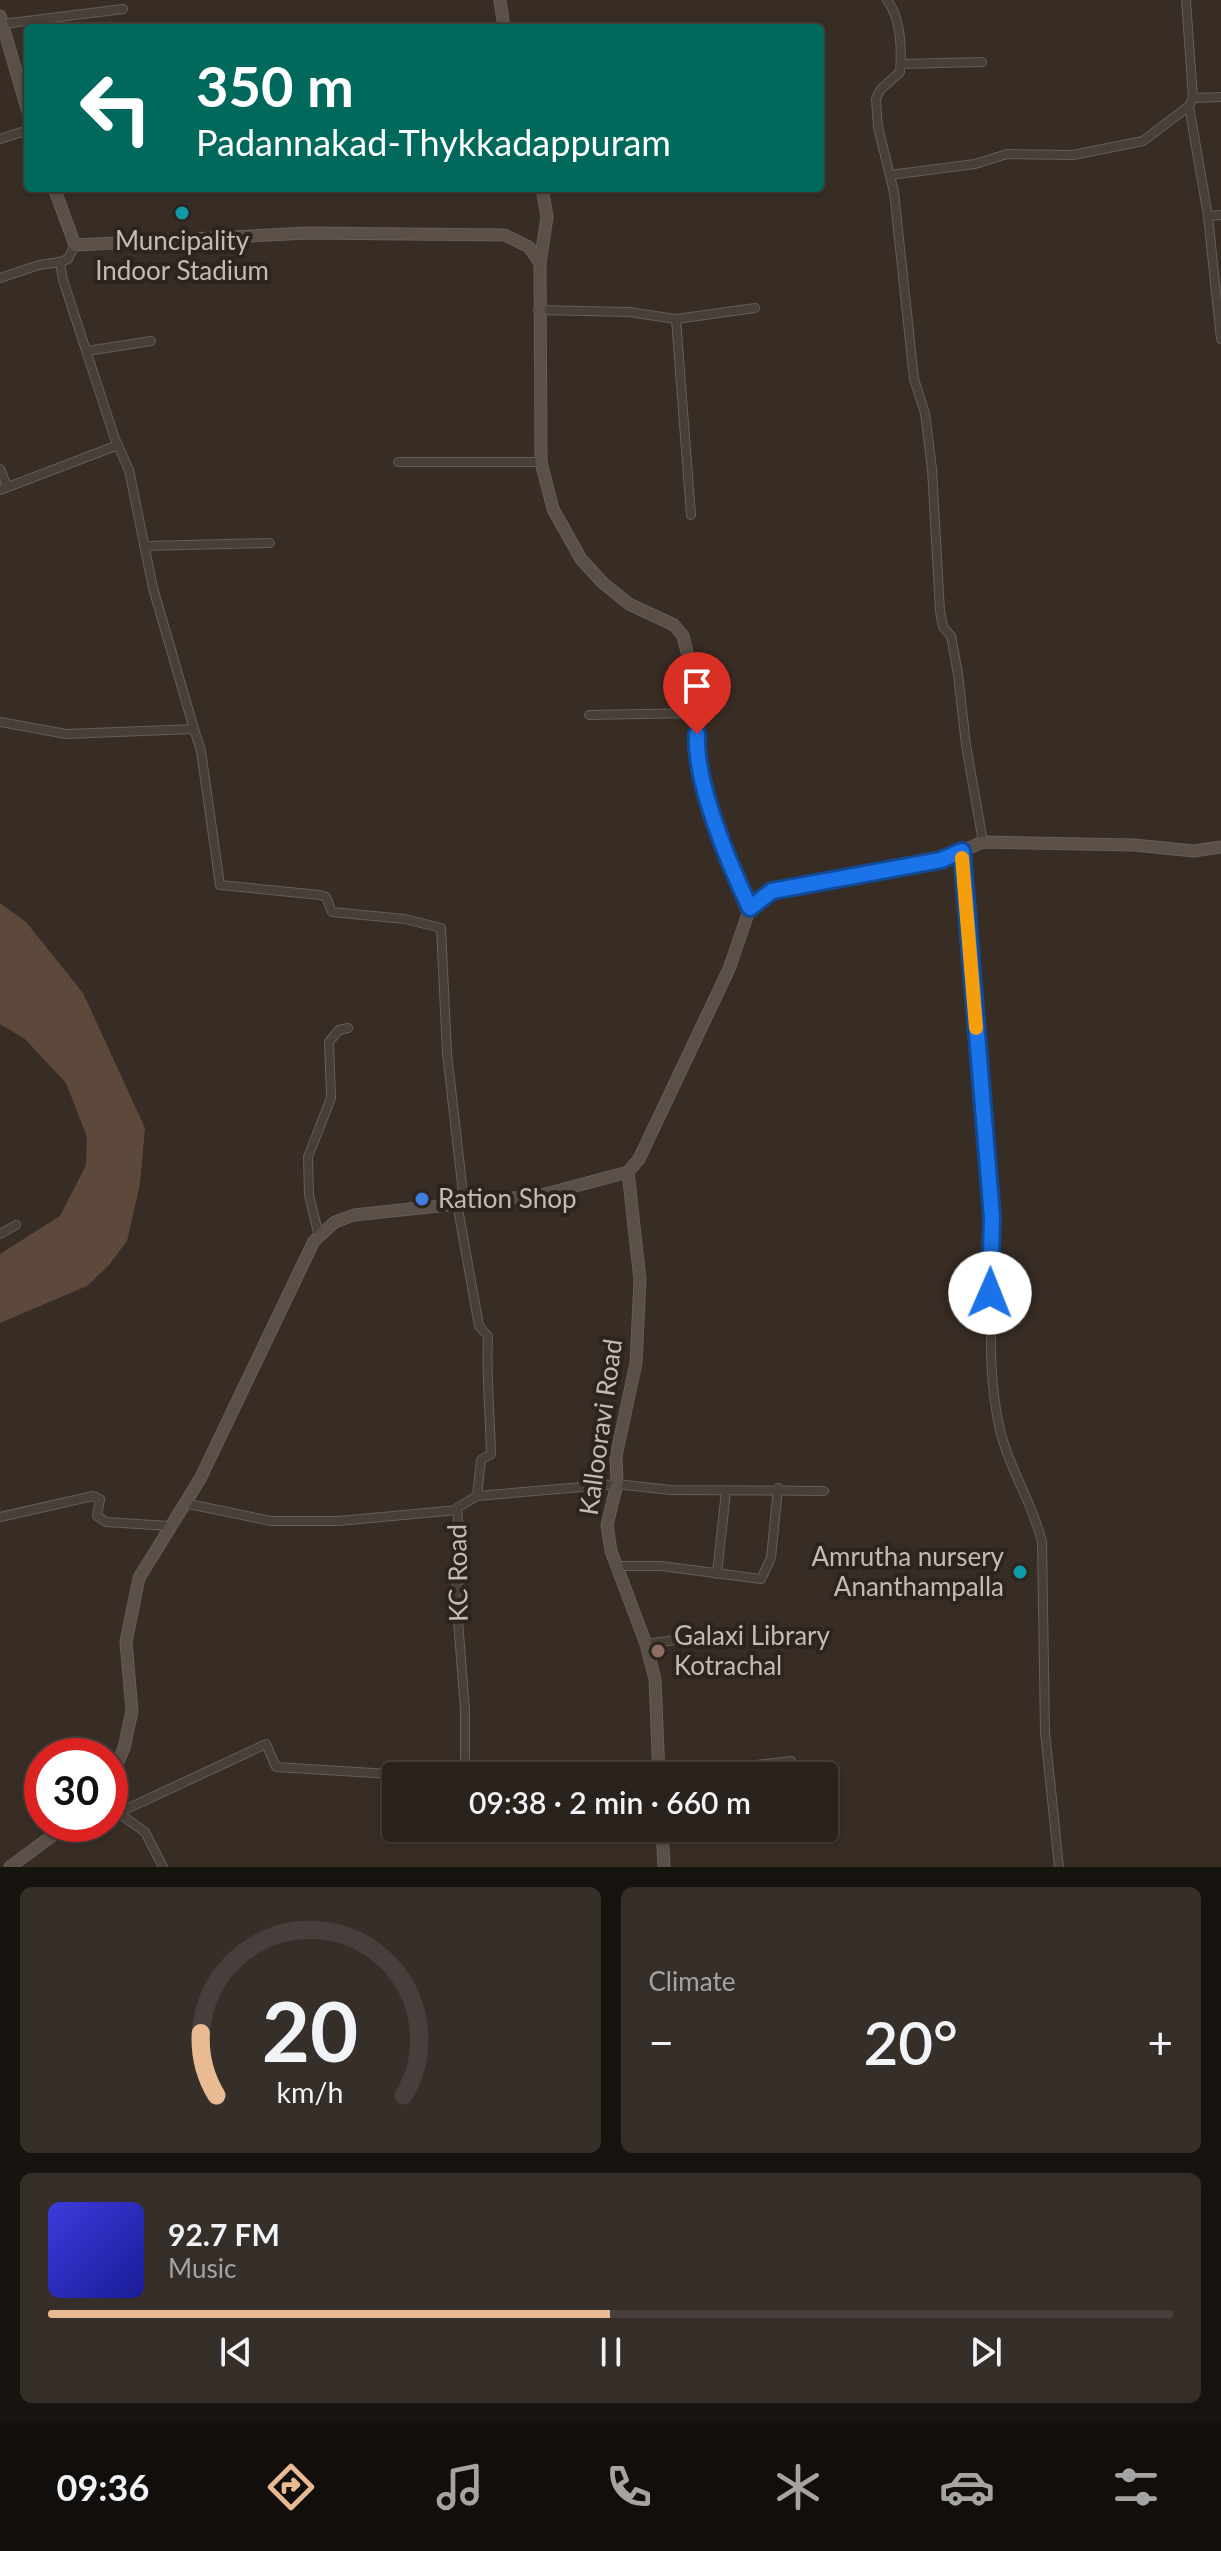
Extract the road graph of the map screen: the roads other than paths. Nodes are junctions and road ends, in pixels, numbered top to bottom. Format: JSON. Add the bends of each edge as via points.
{"nodes":[{"id":1,"x":500,"y":0,"type":"edge"},
{"id":2,"x":887,"y":0,"type":"edge"},
{"id":3,"x":1186,"y":0,"type":"edge"},
{"id":4,"x":123,"y":9,"type":"dead end"},
{"id":5,"x":2,"y":20,"type":"edge"},
{"id":6,"x":503,"y":24,"type":"edge"},
{"id":7,"x":982,"y":62,"type":"dead end"},
{"id":8,"x":901,"y":64,"type":"junction"},
{"id":9,"x":1221,"y":97,"type":"edge"},
{"id":10,"x":24,"y":98,"type":"edge"},
{"id":11,"x":1191,"y":102,"type":"junction"},
{"id":12,"x":24,"y":131,"type":"edge"},
{"id":13,"x":0,"y":139,"type":"edge"},
{"id":14,"x":890,"y":175,"type":"junction"},
{"id":15,"x":55,"y":192,"type":"edge"},
{"id":16,"x":543,"y":192,"type":"edge"},
{"id":17,"x":1221,"y":215,"type":"edge"},
{"id":18,"x":1208,"y":216,"type":"junction"},
{"id":19,"x":75,"y":245,"type":"junction"},
{"id":20,"x":60,"y":262,"type":"junction"},
{"id":21,"x":540,"y":263,"type":"junction"},
{"id":22,"x":0,"y":278,"type":"edge"},
{"id":23,"x":755,"y":308,"type":"dead end"},
{"id":24,"x":538,"y":310,"type":"junction"},
{"id":25,"x":676,"y":319,"type":"junction"},
{"id":26,"x":1221,"y":339,"type":"edge"},
{"id":27,"x":151,"y":341,"type":"dead end"},
{"id":28,"x":87,"y":351,"type":"junction"},
{"id":29,"x":118,"y":445,"type":"junction"},
{"id":30,"x":398,"y":462,"type":"dead end"},
{"id":31,"x":541,"y":462,"type":"junction"},
{"id":32,"x":0,"y":469,"type":"edge"},
{"id":33,"x":3,"y":488,"type":"edge"},
{"id":34,"x":691,"y":515,"type":"dead end"},
{"id":35,"x":270,"y":543,"type":"dead end"},
{"id":36,"x":144,"y":546,"type":"junction"},
{"id":37,"x":698,"y":713,"type":"junction"},
{"id":38,"x":589,"y":715,"type":"dead end"},
{"id":39,"x":0,"y":722,"type":"edge"},
{"id":40,"x":194,"y":729,"type":"junction"},
{"id":41,"x":983,"y":842,"type":"junction"},
{"id":42,"x":1221,"y":847,"type":"edge"},
{"id":43,"x":962,"y":851,"type":"junction"},
{"id":44,"x":750,"y":908,"type":"junction"},
{"id":45,"x":348,"y":1028,"type":"dead end"},
{"id":46,"x":628,"y":1172,"type":"junction"},
{"id":47,"x":461,"y":1202,"type":"junction"},
{"id":48,"x":16,"y":1225,"type":"dead end"},
{"id":49,"x":0,"y":1234,"type":"edge"},
{"id":50,"x":319,"y":1236,"type":"junction"},
{"id":51,"x":617,"y":1484,"type":"junction"},
{"id":52,"x":778,"y":1488,"type":"junction"},
{"id":53,"x":726,"y":1491,"type":"junction"},
{"id":54,"x":824,"y":1491,"type":"dead end"},
{"id":55,"x":477,"y":1496,"type":"junction"},
{"id":56,"x":184,"y":1503,"type":"junction"},
{"id":57,"x":457,"y":1510,"type":"junction"},
{"id":58,"x":0,"y":1517,"type":"edge"},
{"id":59,"x":169,"y":1526,"type":"junction"},
{"id":60,"x":617,"y":1566,"type":"junction"},
{"id":61,"x":717,"y":1574,"type":"junction"},
{"id":62,"x":712,"y":1635,"type":"dead end"},
{"id":63,"x":646,"y":1644,"type":"junction"},
{"id":64,"x":126,"y":1738,"type":"edge"},
{"id":65,"x":791,"y":1761,"type":"dead end"},
{"id":66,"x":465,"y":1762,"type":"edge"},
{"id":67,"x":658,"y":1762,"type":"edge"},
{"id":68,"x":782,"y":1762,"type":"edge"},
{"id":69,"x":382,"y":1773,"type":"edge"},
{"id":70,"x":128,"y":1808,"type":"edge"},
{"id":71,"x":128,"y":1820,"type":"edge"},
{"id":72,"x":44,"y":1842,"type":"edge"},
{"id":73,"x":663,"y":1842,"type":"edge"},
{"id":74,"x":10,"y":1867,"type":"edge"},
{"id":75,"x":163,"y":1867,"type":"edge"},
{"id":76,"x":664,"y":1867,"type":"edge"},
{"id":77,"x":1059,"y":1867,"type":"edge"}],
"edges":[{"from":1,"to":6,"type":"main road"},
{"from":2,"to":8,"type":"street","via":[[897,24]]},
{"from":3,"to":11,"type":"street"},
{"from":4,"to":5,"type":"street"},
{"from":5,"to":10,"type":"main road"},
{"from":7,"to":8,"type":"street"},
{"from":8,"to":14,"type":"street","via":[[876,99]]},
{"from":9,"to":11,"type":"street"},
{"from":11,"to":14,"type":"street","via":[[1143,141],[1073,155],[1007,154],[975,164]]},
{"from":11,"to":18,"type":"street"},
{"from":12,"to":13,"type":"street"},
{"from":14,"to":41,"type":"street","via":[[914,379],[925,413],[932,469],[940,611],[951,636]]},
{"from":15,"to":19,"type":"main road"},
{"from":16,"to":21,"type":"main road","via":[[547,217]]},
{"from":17,"to":18,"type":"street"},
{"from":18,"to":26,"type":"street"},
{"from":19,"to":20,"type":"street","via":[[68,259]]},
{"from":19,"to":21,"type":"main road","via":[[307,233],[505,235],[529,247]]},
{"from":20,"to":22,"type":"street"},
{"from":20,"to":28,"type":"street"},
{"from":21,"to":24,"type":"main road"},
{"from":23,"to":25,"type":"street"},
{"from":24,"to":25,"type":"street"},
{"from":24,"to":31,"type":"main road"},
{"from":25,"to":34,"type":"street"},
{"from":27,"to":28,"type":"street"},
{"from":28,"to":29,"type":"street"},
{"from":29,"to":33,"type":"street"},
{"from":29,"to":36,"type":"street","via":[[129,470]]},
{"from":30,"to":31,"type":"street"},
{"from":31,"to":37,"type":"main road","via":[[553,509],[581,559],[629,604],[674,625],[683,636]]},
{"from":32,"to":33,"type":"street"},
{"from":35,"to":36,"type":"street"},
{"from":36,"to":40,"type":"street"},
{"from":37,"to":38,"type":"street"},
{"from":37,"to":44,"type":"main road","via":[[701,784]]},
{"from":39,"to":40,"type":"street","via":[[66,734]]},
{"from":40,"to":47,"type":"street","via":[[220,885],[320,895],[332,912],[441,928]]},
{"from":41,"to":42,"type":"main road","via":[[1194,851]]},
{"from":41,"to":43,"type":"main road"},
{"from":43,"to":44,"type":"main road","via":[[941,860],[772,891]]},
{"from":43,"to":77,"type":"street","via":[[992,1217],[990,1319],[996,1399],[1002,1435],[1036,1514],[1042,1542],[1045,1732]]},
{"from":44,"to":46,"type":"main road","via":[[710,1010]]},
{"from":45,"to":50,"type":"street","via":[[329,1042],[331,1098],[308,1157],[309,1195]]},
{"from":46,"to":47,"type":"main road","via":[[542,1195]]},
{"from":46,"to":51,"type":"main road","name":"Kallooravi Road","via":[[640,1280],[636,1363],[616,1456]]},
{"from":47,"to":50,"type":"main road","via":[[354,1215]]},
{"from":47,"to":55,"type":"street","name":"KC Road","via":[[479,1326],[488,1336],[491,1454],[481,1460]]},
{"from":48,"to":49,"type":"street"},
{"from":50,"to":56,"type":"main road"},
{"from":51,"to":53,"type":"street"},
{"from":51,"to":55,"type":"street"},
{"from":51,"to":60,"type":"main road","name":"Kallooravi Road","via":[[607,1525]]},
{"from":52,"to":53,"type":"street"},
{"from":52,"to":54,"type":"street"},
{"from":52,"to":61,"type":"street","via":[[771,1558],[761,1579]]},
{"from":53,"to":61,"type":"street"},
{"from":55,"to":57,"type":"street","name":"KC Road"},
{"from":56,"to":57,"type":"street","via":[[271,1521],[339,1521]]},
{"from":56,"to":59,"type":"main road"},
{"from":57,"to":66,"type":"street","name":"KC Road"},
{"from":58,"to":59,"type":"street","via":[[93,1496],[100,1499],[97,1516],[106,1522]]},
{"from":59,"to":64,"type":"main road","via":[[139,1578],[126,1642],[132,1711]]},
{"from":60,"to":61,"type":"street"},
{"from":60,"to":63,"type":"main road","name":"Kallooravi Road"},
{"from":62,"to":63,"type":"street"},
{"from":63,"to":67,"type":"main road","name":"Kallooravi Road","via":[[655,1679]]},
{"from":65,"to":68,"type":"street"},
{"from":69,"to":70,"type":"street","via":[[276,1767],[266,1744]]},
{"from":71,"to":75,"type":"street","via":[[145,1832]]},
{"from":72,"to":74,"type":"main road"},
{"from":73,"to":76,"type":"main road"}]}
